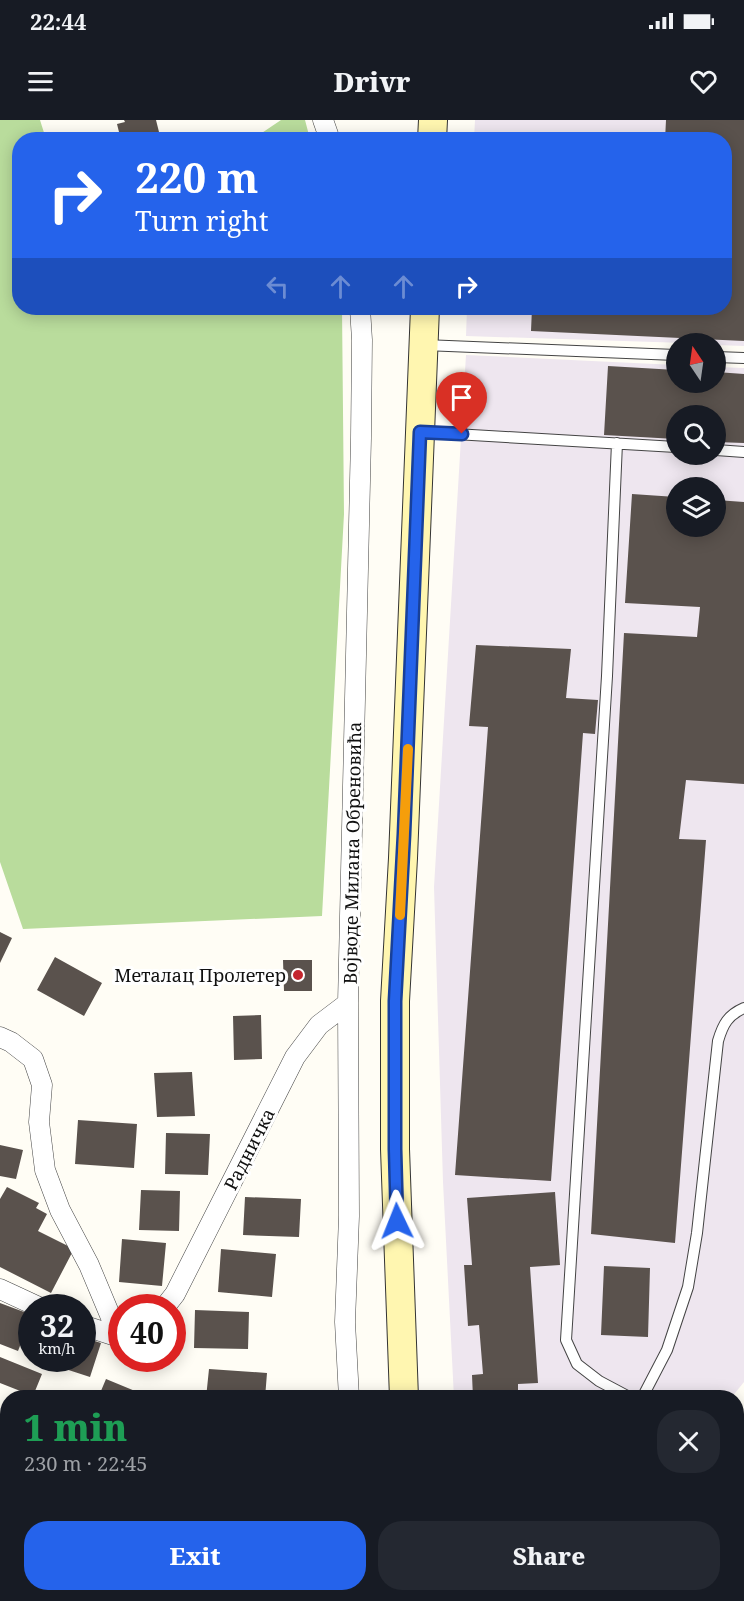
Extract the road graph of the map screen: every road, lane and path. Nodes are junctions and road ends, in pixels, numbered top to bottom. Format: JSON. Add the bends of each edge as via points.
{"nodes":[{"id":1,"x":360,"y":315,"type":"edge"},
{"id":2,"x":425,"y":315,"type":"edge"},
{"id":3,"x":424,"y":345,"type":"junction"},
{"id":4,"x":666,"y":355,"type":"edge"},
{"id":5,"x":726,"y":357,"type":"edge"},
{"id":6,"x":744,"y":358,"type":"edge"},
{"id":7,"x":420,"y":432,"type":"junction"},
{"id":8,"x":617,"y":443,"type":"junction"},
{"id":9,"x":666,"y":446,"type":"edge"},
{"id":10,"x":726,"y":451,"type":"edge"},
{"id":11,"x":744,"y":452,"type":"edge"},
{"id":12,"x":348,"y":1003,"type":"junction"},
{"id":13,"x":744,"y":1008,"type":"edge"},
{"id":14,"x":0,"y":1037,"type":"edge"},
{"id":15,"x":0,"y":1289,"type":"edge"},
{"id":16,"x":175,"y":1294,"type":"edge"},
{"id":17,"x":18,"y":1297,"type":"edge"},
{"id":18,"x":108,"y":1309,"type":"edge"},
{"id":19,"x":349,"y":1390,"type":"edge"},
{"id":20,"x":404,"y":1390,"type":"edge"},
{"id":21,"x":616,"y":1390,"type":"edge"},
{"id":22,"x":646,"y":1390,"type":"edge"}],
"edges":[{"from":1,"to":12,"type":"street","name":"Војводе Милана Обреновића"},
{"from":2,"to":3,"type":"street"},
{"from":3,"to":4,"type":"lane"},
{"from":3,"to":7,"type":"street"},
{"from":5,"to":6,"type":"lane"},
{"from":7,"to":8,"type":"lane"},
{"from":7,"to":20,"type":"street","via":[[395,1001],[395,1149]]},
{"from":8,"to":9,"type":"lane"},
{"from":8,"to":21,"type":"lane","via":[[607,676],[566,1340],[577,1364]]},
{"from":10,"to":11,"type":"lane"},
{"from":12,"to":16,"type":"street","name":"Радничка","via":[[320,1025],[295,1057]]},
{"from":12,"to":19,"type":"street","name":"Војводе Милана Обреновића","via":[[349,1216],[345,1322]]},
{"from":13,"to":22,"type":"lane","via":[[732,1013],[723,1024],[718,1041],[688,1287],[667,1350]]},
{"from":14,"to":18,"type":"street","via":[[33,1059],[42,1085],[39,1122],[45,1170]]},
{"from":15,"to":17,"type":"street"}]}
